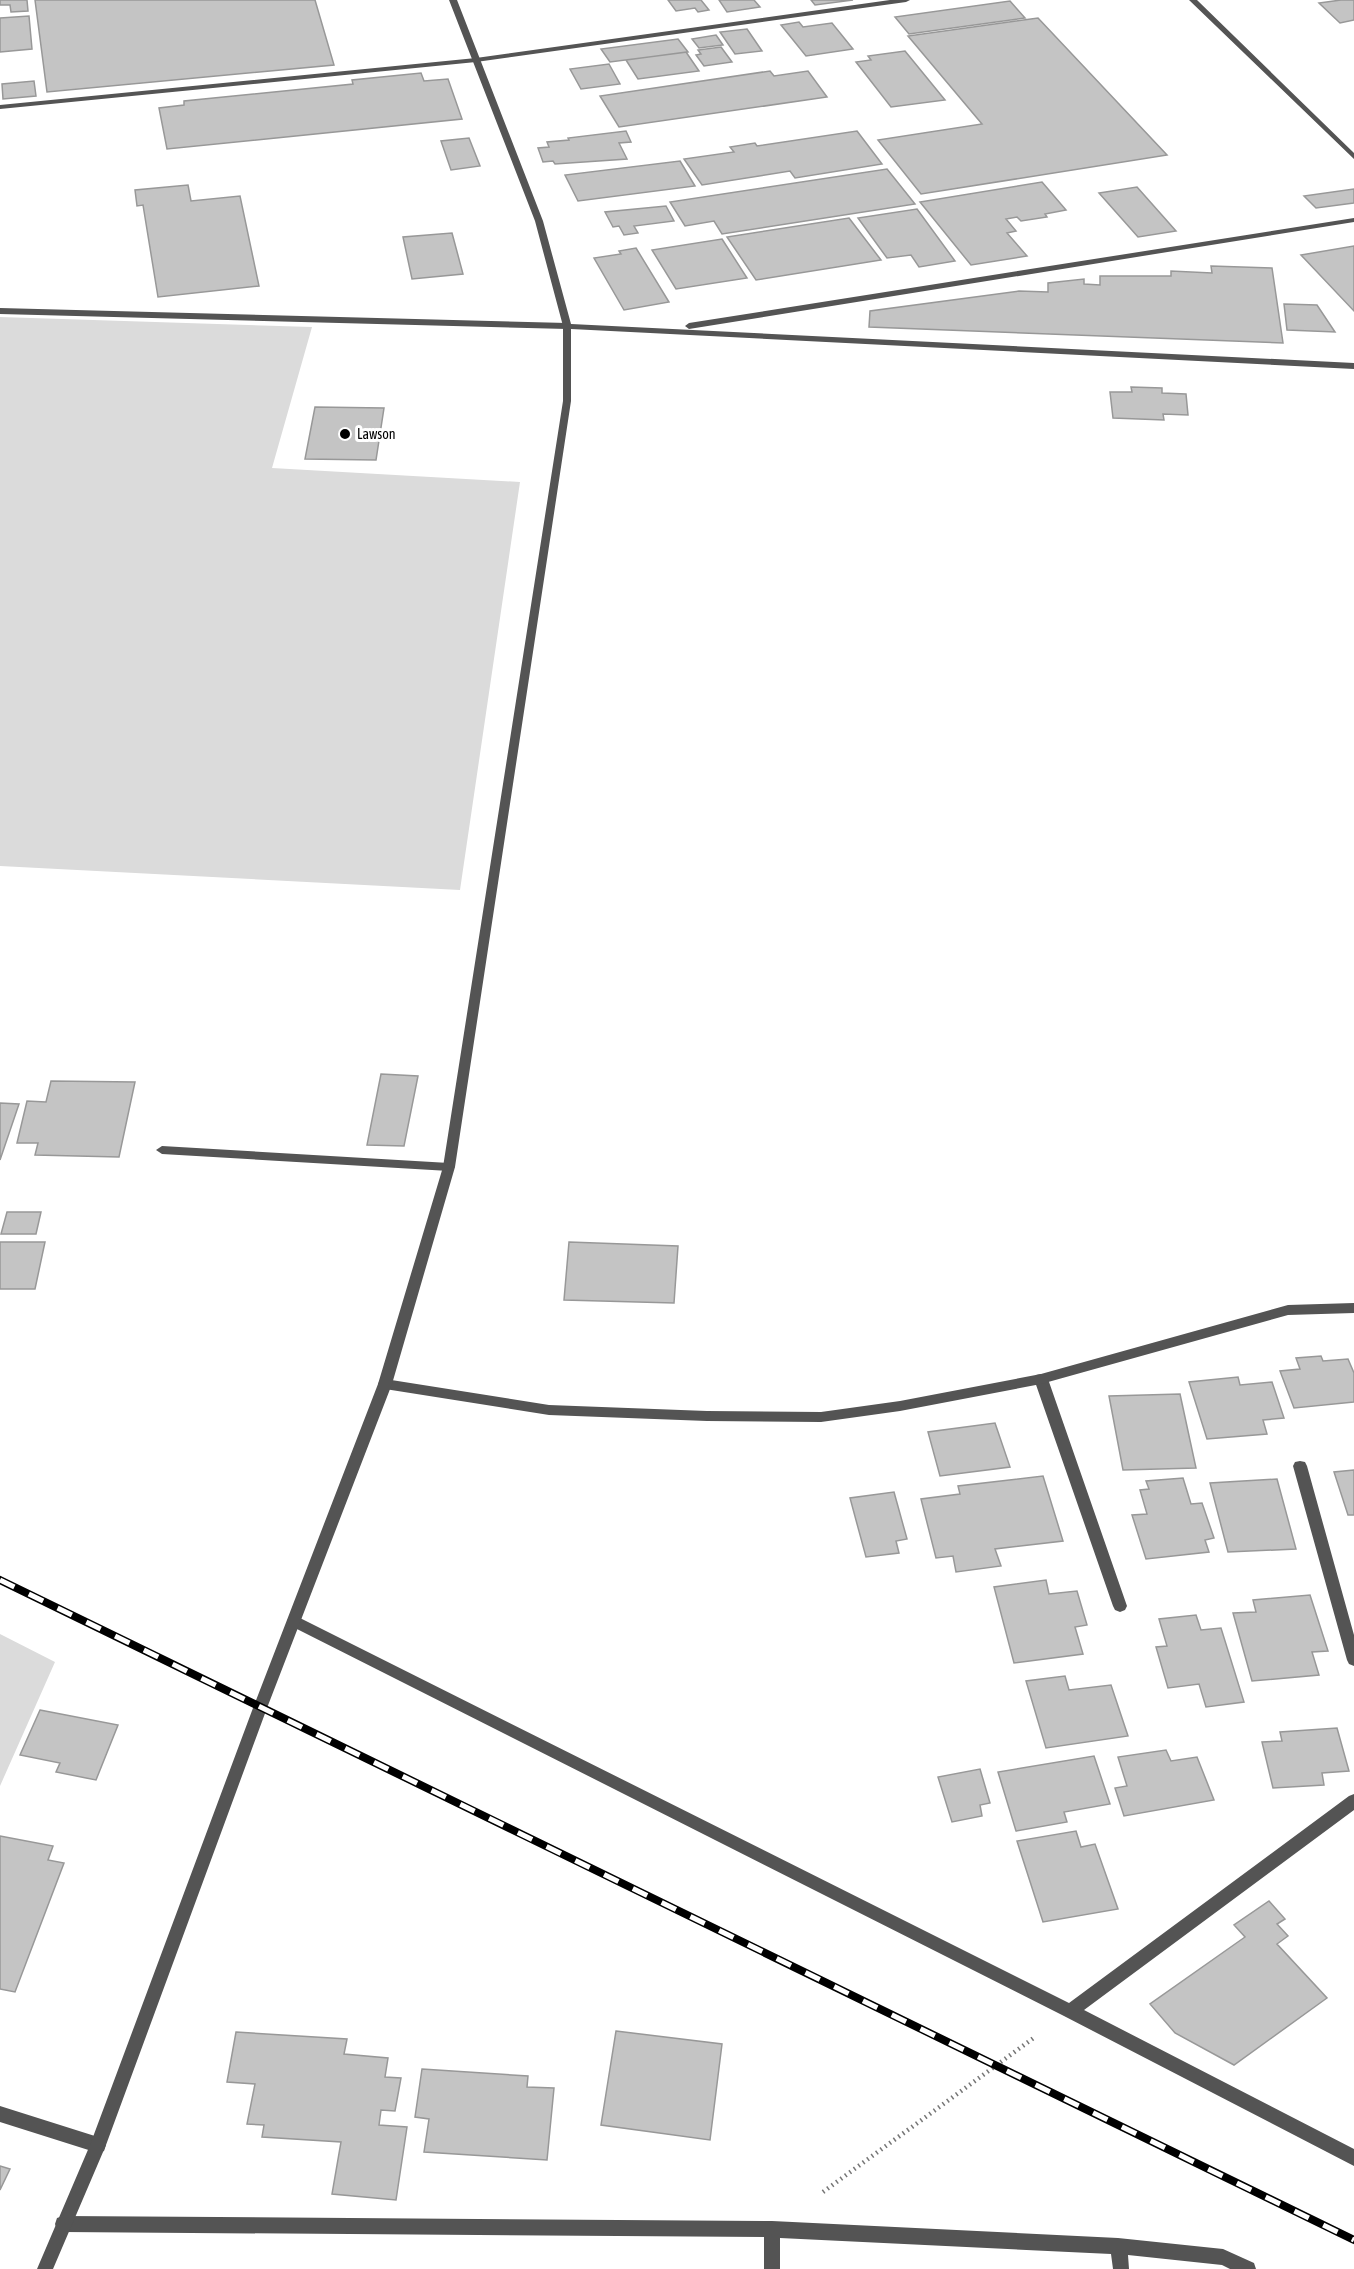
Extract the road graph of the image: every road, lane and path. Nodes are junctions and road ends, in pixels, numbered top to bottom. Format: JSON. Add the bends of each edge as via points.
{"nodes":[{"id":1,"x":453,"y":0,"type":"edge"},
{"id":2,"x":906,"y":0,"type":"edge"},
{"id":3,"x":1193,"y":0,"type":"edge"},
{"id":4,"x":476,"y":60,"type":"junction"},
{"id":5,"x":0,"y":106,"type":"edge"},
{"id":6,"x":1354,"y":157,"type":"edge"},
{"id":7,"x":1354,"y":220,"type":"edge"},
{"id":8,"x":0,"y":311,"type":"edge"},
{"id":9,"x":567,"y":326,"type":"junction"},
{"id":10,"x":664,"y":330,"type":"junction"},
{"id":11,"x":1354,"y":366,"type":"edge"},
{"id":12,"x":162,"y":1150,"type":"dead end"},
{"id":13,"x":449,"y":1167,"type":"junction"},
{"id":14,"x":1354,"y":1308,"type":"edge"},
{"id":15,"x":1041,"y":1379,"type":"junction"},
{"id":16,"x":385,"y":1384,"type":"junction"},
{"id":17,"x":1300,"y":1466,"type":"dead end"},
{"id":18,"x":1120,"y":1606,"type":"dead end"},
{"id":19,"x":294,"y":1621,"type":"junction"},
{"id":20,"x":1354,"y":1660,"type":"edge"},
{"id":21,"x":1354,"y":1801,"type":"edge"},
{"id":22,"x":1070,"y":2011,"type":"junction"},
{"id":23,"x":0,"y":2114,"type":"edge"},
{"id":24,"x":98,"y":2145,"type":"junction"},
{"id":25,"x":1354,"y":2158,"type":"edge"},
{"id":26,"x":63,"y":2224,"type":"junction"},
{"id":27,"x":772,"y":2229,"type":"junction"},
{"id":28,"x":1118,"y":2246,"type":"junction"},
{"id":29,"x":45,"y":2269,"type":"edge"},
{"id":30,"x":772,"y":2269,"type":"edge"},
{"id":31,"x":1121,"y":2269,"type":"edge"},
{"id":32,"x":1248,"y":2269,"type":"edge"}],
"edges":[{"from":1,"to":4,"type":"street"},
{"from":2,"to":4,"type":"street"},
{"from":3,"to":6,"type":"street"},
{"from":4,"to":5,"type":"street"},
{"from":4,"to":9,"type":"street","via":[[539,221]]},
{"from":7,"to":10,"type":"street"},
{"from":8,"to":9,"type":"street"},
{"from":9,"to":10,"type":"street"},
{"from":9,"to":13,"type":"street","via":[[567,400]]},
{"from":10,"to":11,"type":"street"},
{"from":12,"to":13,"type":"street"},
{"from":13,"to":16,"type":"street"},
{"from":14,"to":15,"type":"street","via":[[1288,1310]]},
{"from":15,"to":16,"type":"street","via":[[821,1417],[549,1410]]},
{"from":15,"to":18,"type":"street"},
{"from":16,"to":19,"type":"street"},
{"from":17,"to":20,"type":"street"},
{"from":19,"to":22,"type":"street"},
{"from":19,"to":24,"type":"street"},
{"from":21,"to":22,"type":"street"},
{"from":22,"to":25,"type":"street"},
{"from":22,"to":27,"type":"path"},
{"from":23,"to":24,"type":"street"},
{"from":24,"to":26,"type":"street"},
{"from":26,"to":27,"type":"street"},
{"from":26,"to":29,"type":"street"},
{"from":27,"to":28,"type":"street"},
{"from":27,"to":30,"type":"street"},
{"from":28,"to":31,"type":"street"},
{"from":28,"to":32,"type":"street","via":[[1223,2258]]}]}
